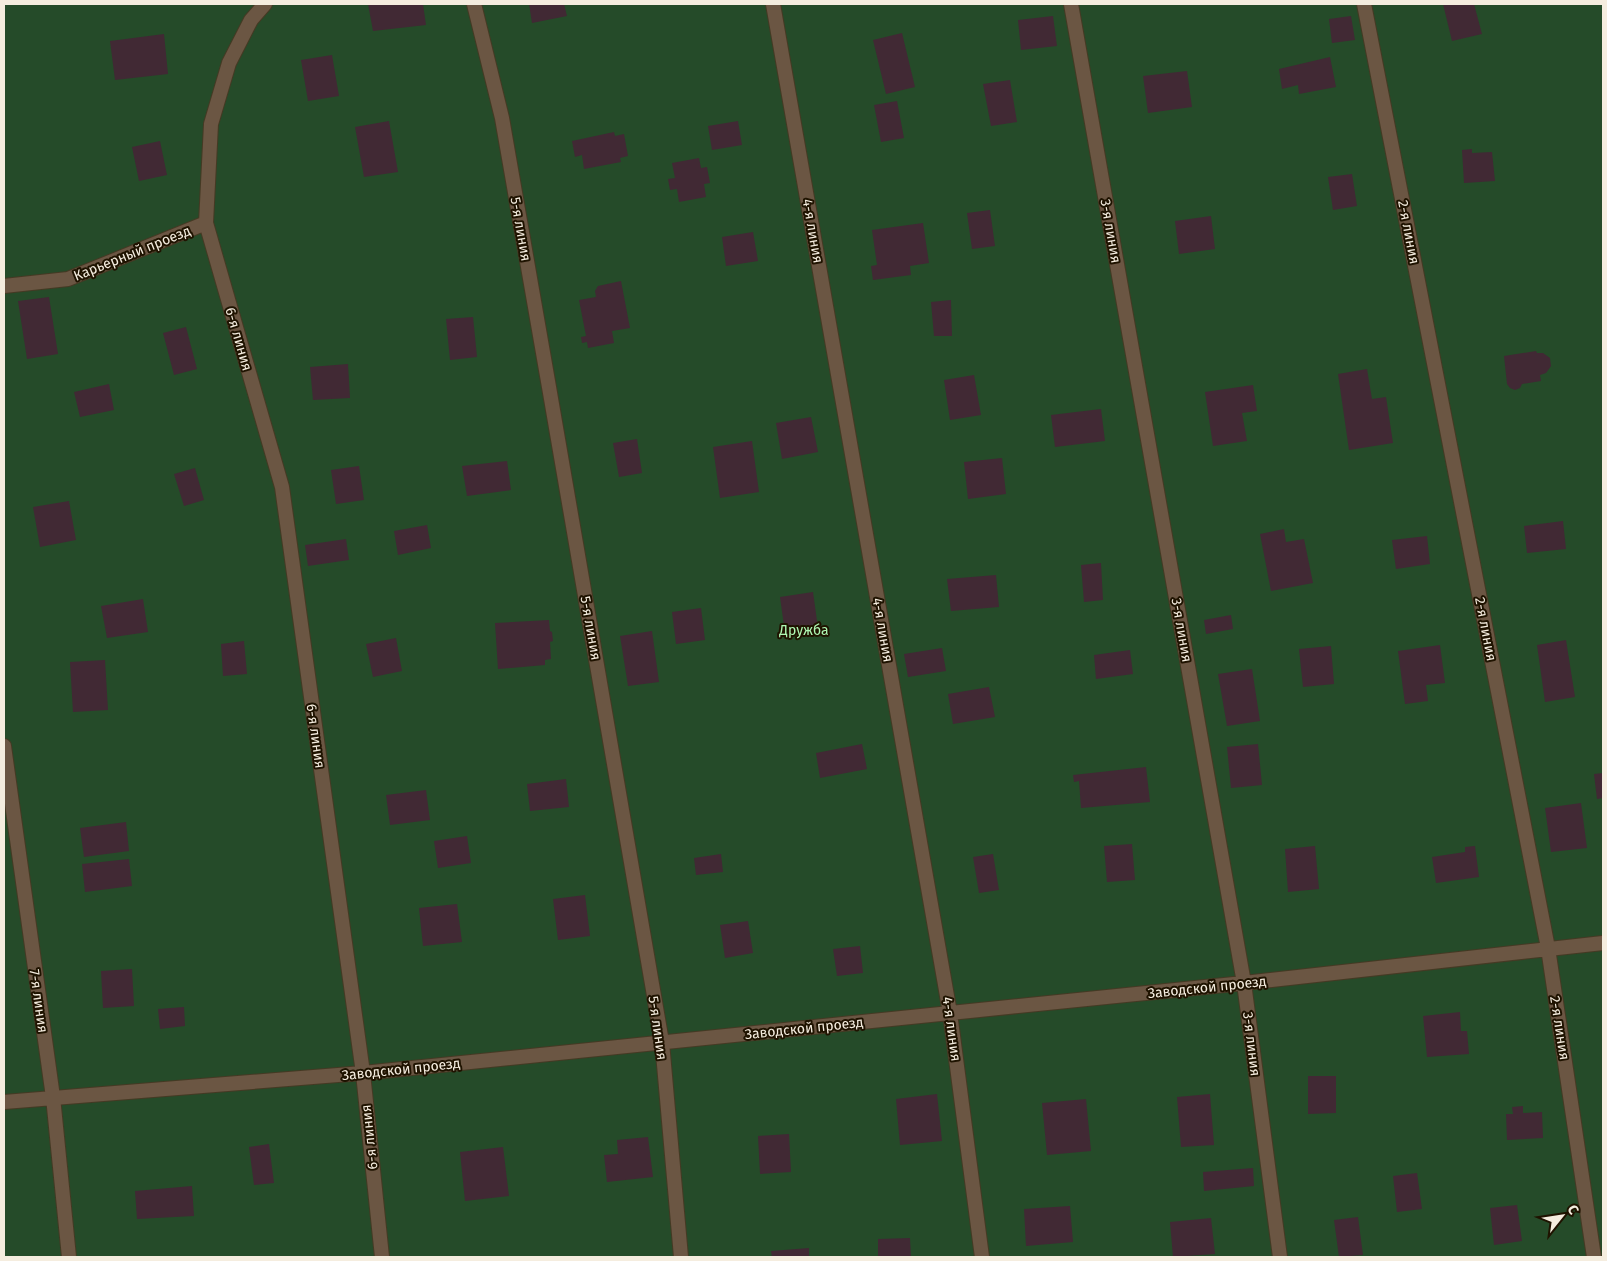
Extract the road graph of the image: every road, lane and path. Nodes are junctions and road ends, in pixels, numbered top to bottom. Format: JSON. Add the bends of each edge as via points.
{"nodes":[{"id":1,"x":265,"y":4,"type":"edge"},
{"id":2,"x":474,"y":4,"type":"edge"},
{"id":3,"x":773,"y":4,"type":"edge"},
{"id":4,"x":1071,"y":4,"type":"edge"},
{"id":5,"x":1364,"y":4,"type":"edge"},
{"id":6,"x":206,"y":223,"type":"junction"},
{"id":7,"x":4,"y":286,"type":"edge"},
{"id":8,"x":4,"y":746,"type":"edge"},
{"id":9,"x":1603,"y":943,"type":"edge"},
{"id":10,"x":1548,"y":948,"type":"junction"},
{"id":11,"x":1244,"y":983,"type":"junction"},
{"id":12,"x":950,"y":1012,"type":"junction"},
{"id":13,"x":662,"y":1042,"type":"junction"},
{"id":14,"x":363,"y":1073,"type":"junction"},
{"id":15,"x":53,"y":1097,"type":"junction"},
{"id":16,"x":4,"y":1102,"type":"edge"},
{"id":17,"x":69,"y":1257,"type":"edge"},
{"id":18,"x":382,"y":1257,"type":"edge"},
{"id":19,"x":681,"y":1257,"type":"edge"},
{"id":20,"x":982,"y":1257,"type":"edge"},
{"id":21,"x":1280,"y":1257,"type":"edge"},
{"id":22,"x":1594,"y":1257,"type":"edge"}],
"edges":[{"from":1,"to":6,"type":"street","name":"Карьерный проезд","via":[[252,20],[228,63],[211,124]]},
{"from":2,"to":13,"type":"street","name":"5-я линия","via":[[505,138]]},
{"from":3,"to":12,"type":"street","name":"4-я линия"},
{"from":4,"to":11,"type":"street","name":"3-я линия"},
{"from":5,"to":10,"type":"street","name":"2-я линия"},
{"from":6,"to":7,"type":"street","name":"Карьерный проезд","via":[[68,279]]},
{"from":6,"to":14,"type":"street","name":"6-я линия","via":[[282,487]]},
{"from":8,"to":15,"type":"street","name":"7-я линия"},
{"from":9,"to":10,"type":"street","name":"Заводской проезд"},
{"from":10,"to":11,"type":"street","name":"Заводской проезд"},
{"from":10,"to":22,"type":"street","name":"2-я линия"},
{"from":11,"to":12,"type":"street","name":"Заводской проезд"},
{"from":11,"to":21,"type":"street","name":"3-я линия"},
{"from":12,"to":13,"type":"street","name":"Заводской проезд"},
{"from":12,"to":20,"type":"street","name":"4-я линия"},
{"from":13,"to":14,"type":"street","name":"Заводской проезд"},
{"from":13,"to":19,"type":"street","name":"5-я линия"},
{"from":14,"to":15,"type":"street","name":"Заводской проезд"},
{"from":14,"to":18,"type":"street","name":"6-я линия"},
{"from":15,"to":16,"type":"street","name":"Заводской проезд"},
{"from":15,"to":17,"type":"street","name":"7-я линия"}]}
